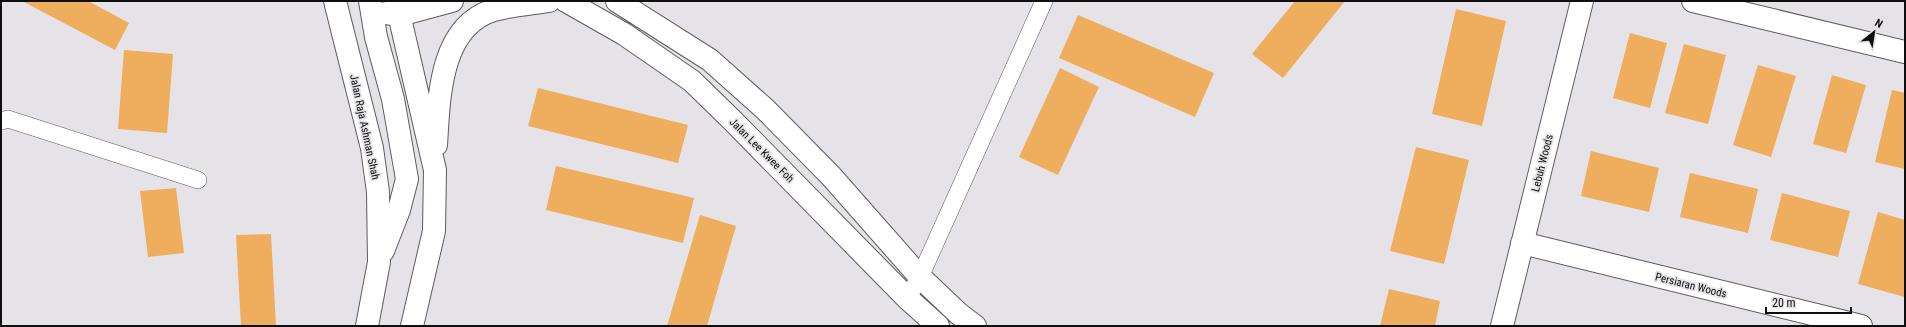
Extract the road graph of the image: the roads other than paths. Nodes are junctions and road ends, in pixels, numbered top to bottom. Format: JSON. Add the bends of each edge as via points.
{"nodes":[{"id":1,"x":335,"y":1,"type":"edge"},
{"id":2,"x":371,"y":1,"type":"edge"},
{"id":3,"x":452,"y":1,"type":"edge"},
{"id":4,"x":549,"y":1,"type":"edge"},
{"id":5,"x":566,"y":1,"type":"edge"},
{"id":6,"x":617,"y":1,"type":"edge"},
{"id":7,"x":1044,"y":1,"type":"edge"},
{"id":8,"x":1582,"y":1,"type":"edge"},
{"id":9,"x":1693,"y":1,"type":"edge"},
{"id":10,"x":398,"y":8,"type":"edge"},
{"id":11,"x":1905,"y":52,"type":"edge"},
{"id":12,"x":1,"y":120,"type":"edge"},
{"id":13,"x":434,"y":170,"type":"junction"},
{"id":14,"x":198,"y":180,"type":"dead end"},
{"id":15,"x":1522,"y":243,"type":"junction"},
{"id":16,"x":379,"y":262,"type":"junction"},
{"id":17,"x":920,"y":277,"type":"junction"},
{"id":18,"x":939,"y":295,"type":"junction"},
{"id":19,"x":907,"y":298,"type":"junction"},
{"id":20,"x":929,"y":323,"type":"edge"},
{"id":21,"x":367,"y":326,"type":"edge"},
{"id":22,"x":412,"y":326,"type":"edge"},
{"id":23,"x":976,"y":326,"type":"edge"},
{"id":24,"x":1502,"y":326,"type":"edge"},
{"id":25,"x":1861,"y":326,"type":"edge"}],
"edges":[{"from":1,"to":16,"type":"main road","name":"Jalan Raja Ashman Shah","via":[[372,148],[378,192]]},
{"from":2,"to":10,"type":"main road","via":[[388,14]]},
{"from":2,"to":16,"type":"main road","via":[[376,36],[393,99],[407,179],[399,210]]},
{"from":3,"to":10,"type":"main road"},
{"from":4,"to":13,"type":"main road","via":[[493,10],[471,22],[453,46],[442,84]]},
{"from":5,"to":19,"type":"main road","name":"Jalan Lee Kwee Foh","via":[[624,34],[692,82],[734,121]]},
{"from":6,"to":17,"type":"main road","via":[[710,60],[765,109],[830,176]]},
{"from":7,"to":17,"type":"lane"},
{"from":8,"to":15,"type":"main road","name":"Lebuh Woods"},
{"from":9,"to":11,"type":"main road"},
{"from":10,"to":13,"type":"main road"},
{"from":12,"to":14,"type":"lane","via":[[8,119]]},
{"from":13,"to":22,"type":"main road","via":[[434,231]]},
{"from":15,"to":24,"type":"main road","name":"Lebuh Woods"},
{"from":15,"to":25,"type":"main road","name":"Persiaran Woods"},
{"from":16,"to":21,"type":"main road","name":"Jalan Raja Ashman Shah"},
{"from":17,"to":18,"type":"main road"},
{"from":17,"to":19,"type":"lane"},
{"from":18,"to":20,"type":"lane"},
{"from":18,"to":23,"type":"main road"},
{"from":19,"to":20,"type":"main road","name":"Jalan Lee Kwee Foh"}]}
